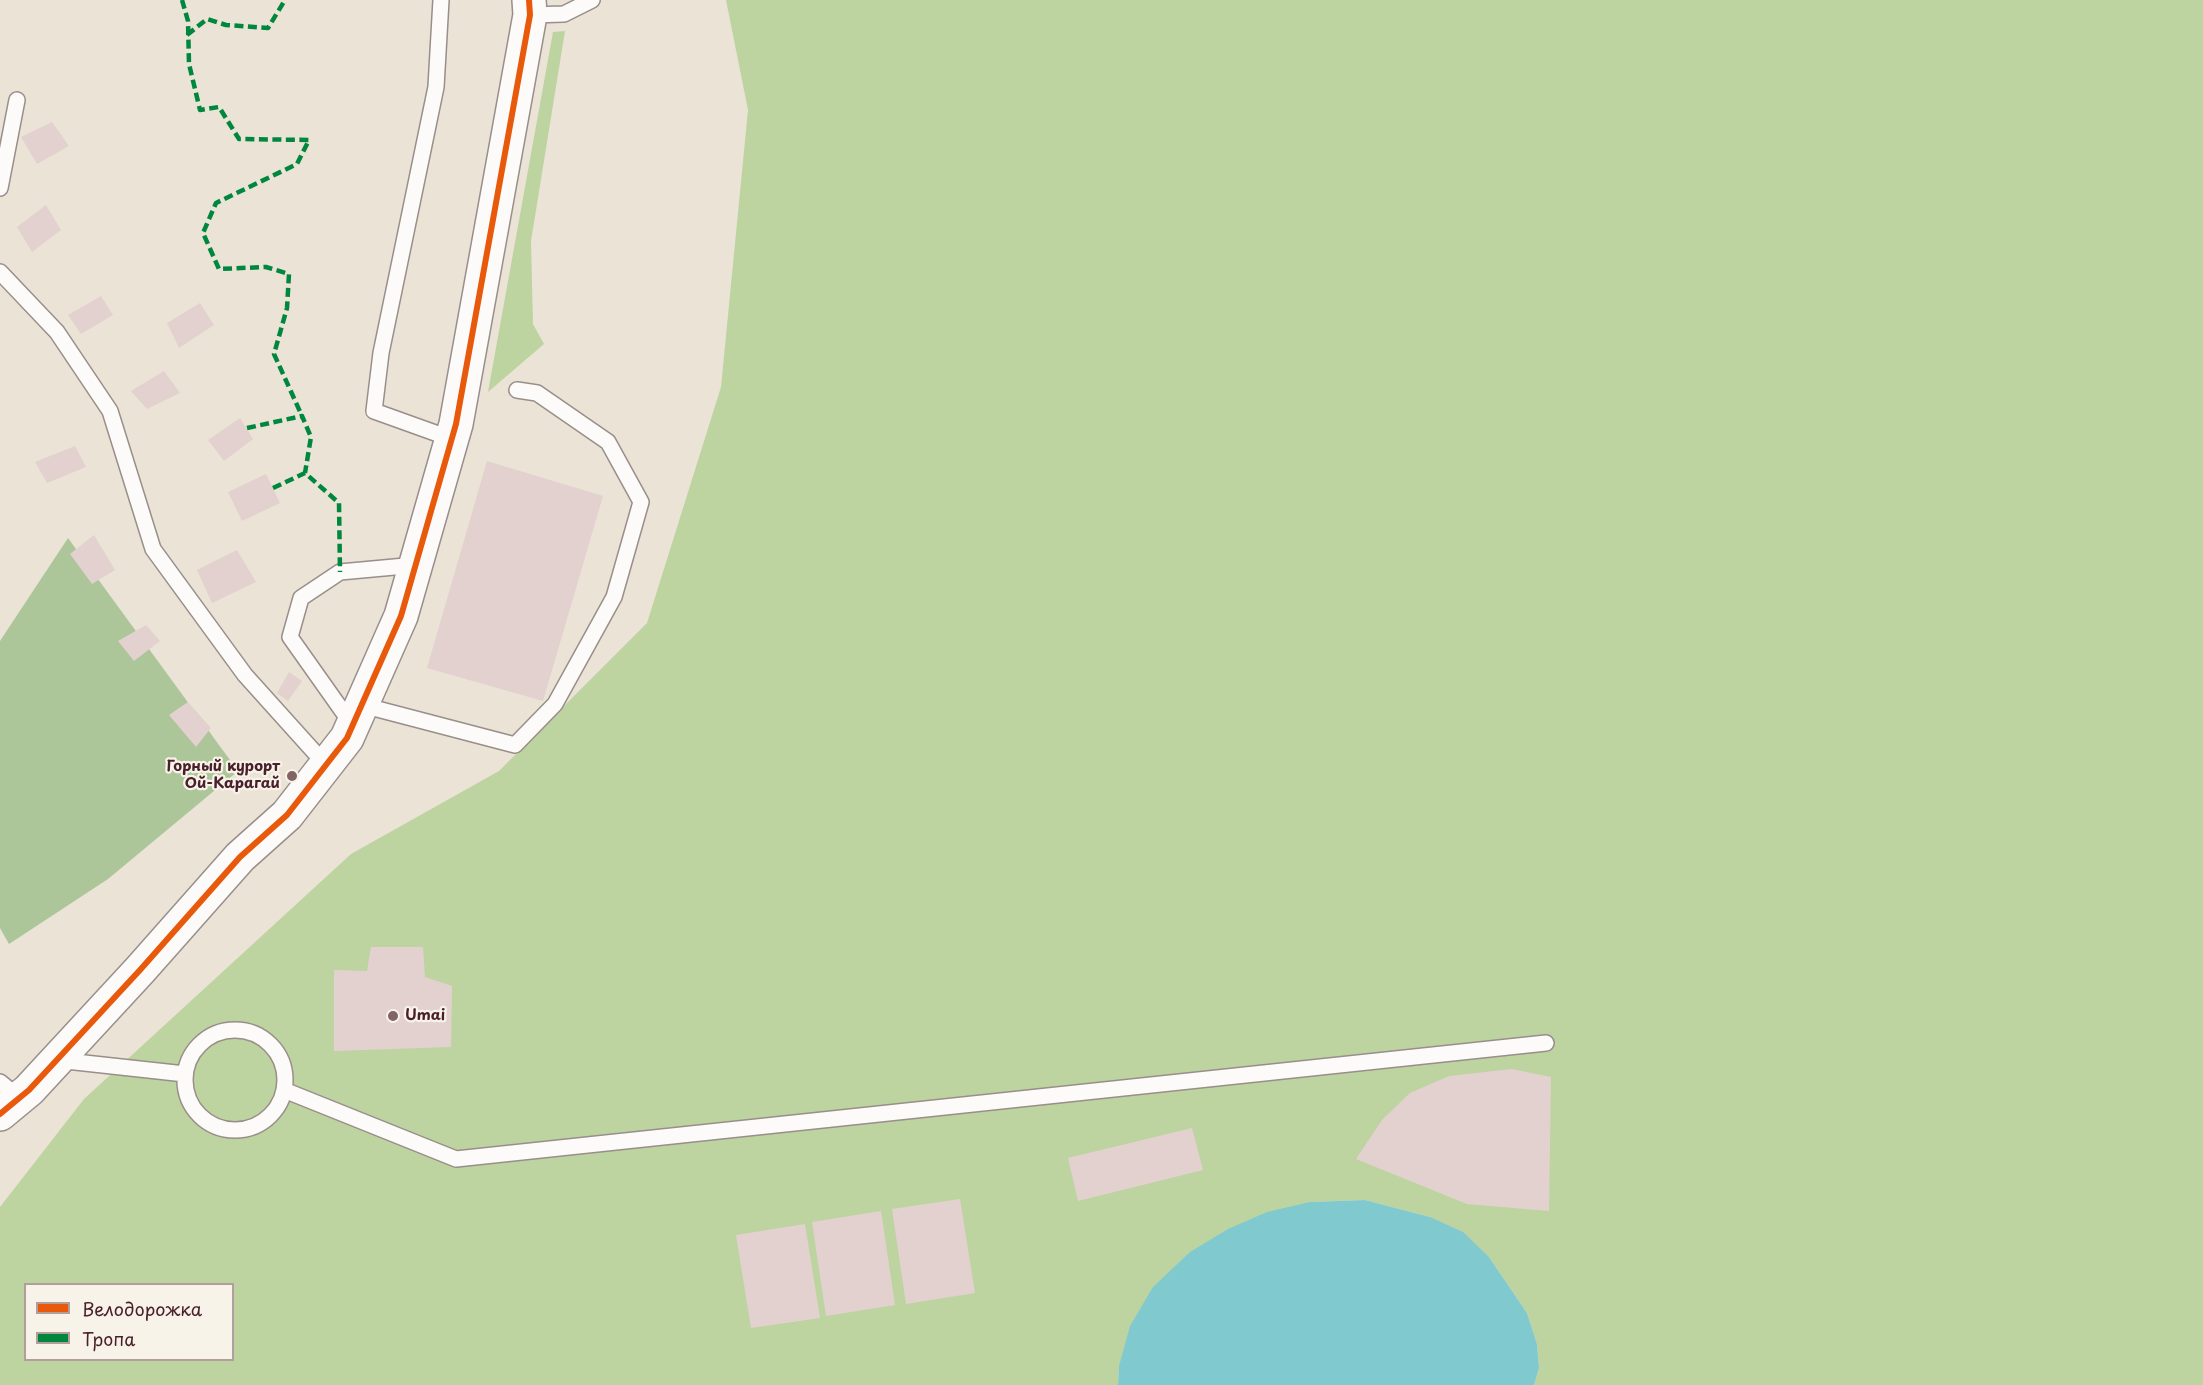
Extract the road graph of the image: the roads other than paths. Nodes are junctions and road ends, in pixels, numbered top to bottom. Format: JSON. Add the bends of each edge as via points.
{"nodes":[{"id":1,"x":441,"y":0,"type":"edge"},
{"id":2,"x":592,"y":0,"type":"edge"},
{"id":3,"x":530,"y":8,"type":"edge"},
{"id":4,"x":17,"y":100,"type":"dead end"},
{"id":5,"x":0,"y":188,"type":"edge"},
{"id":6,"x":0,"y":272,"type":"edge"},
{"id":7,"x":517,"y":390,"type":"dead end"},
{"id":8,"x":452,"y":439,"type":"junction"},
{"id":9,"x":416,"y":565,"type":"junction"},
{"id":10,"x":357,"y":716,"type":"junction"},
{"id":11,"x":326,"y":765,"type":"junction"},
{"id":12,"x":1546,"y":1043,"type":"dead end"},
{"id":13,"x":57,"y":1059,"type":"junction"},
{"id":14,"x":185,"y":1074,"type":"junction"},
{"id":15,"x":285,"y":1090,"type":"junction"},
{"id":16,"x":6,"y":1098,"type":"edge"}],
"edges":[{"from":1,"to":8,"type":"lane","via":[[436,87],[381,353],[374,411]]},
{"from":2,"to":3,"type":"lane","via":[[564,14]]},
{"from":3,"to":8,"type":"street"},
{"from":4,"to":5,"type":"lane"},
{"from":6,"to":11,"type":"lane","via":[[57,332],[110,411],[153,549],[245,675]]},
{"from":7,"to":10,"type":"lane","via":[[537,393],[608,442],[641,502],[614,597],[555,704],[515,745]]},
{"from":8,"to":9,"type":"street"},
{"from":9,"to":10,"type":"street","via":[[401,616]]},
{"from":9,"to":10,"type":"lane","via":[[340,572],[302,598],[290,637]]},
{"from":10,"to":11,"type":"street","via":[[347,738]]},
{"from":11,"to":13,"type":"street","via":[[287,815],[240,857]]},
{"from":12,"to":15,"type":"lane","via":[[456,1159]]},
{"from":13,"to":14,"type":"lane"},
{"from":13,"to":16,"type":"street","via":[[29,1090]]},
{"from":14,"to":15,"type":"lane","via":[[187,1098],[195,1112],[222,1130],[255,1127],[268,1119]]},
{"from":14,"to":15,"type":"lane","via":[[194,1050],[207,1038],[240,1029],[271,1044],[283,1066]]}]}
